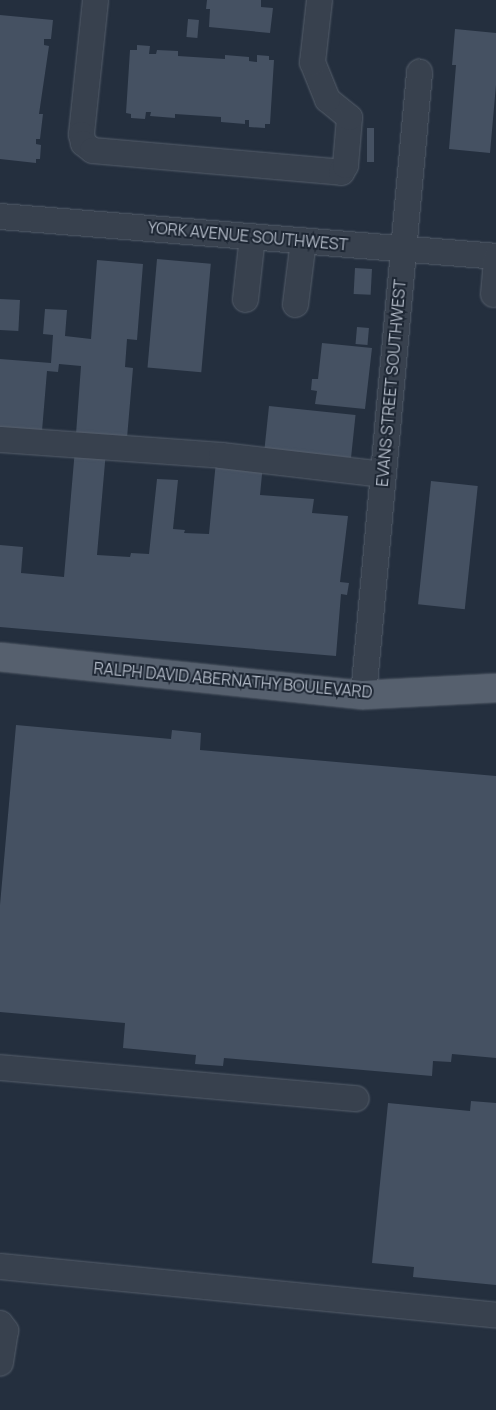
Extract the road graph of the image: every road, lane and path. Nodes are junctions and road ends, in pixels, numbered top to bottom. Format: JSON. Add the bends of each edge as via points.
{"nodes":[{"id":1,"x":95,"y":0,"type":"edge"},
{"id":2,"x":319,"y":0,"type":"edge"},
{"id":3,"x":419,"y":72,"type":"dead end"},
{"id":4,"x":0,"y":216,"type":"edge"},
{"id":5,"x":252,"y":236,"type":"junction"},
{"id":6,"x":303,"y":240,"type":"junction"},
{"id":7,"x":403,"y":248,"type":"junction"},
{"id":8,"x":496,"y":256,"type":"edge"},
{"id":9,"x":493,"y":294,"type":"dead end"},
{"id":10,"x":245,"y":299,"type":"dead end"},
{"id":11,"x":295,"y":304,"type":"dead end"},
{"id":12,"x":0,"y":439,"type":"edge"},
{"id":13,"x":383,"y":474,"type":"junction"},
{"id":14,"x":0,"y":657,"type":"edge"},
{"id":15,"x":496,"y":688,"type":"edge"},
{"id":16,"x":363,"y":695,"type":"junction"},
{"id":17,"x":0,"y":1067,"type":"edge"},
{"id":18,"x":356,"y":1098,"type":"dead end"},
{"id":19,"x":0,"y":1266,"type":"edge"},
{"id":20,"x":496,"y":1315,"type":"edge"},
{"id":21,"x":0,"y":1323,"type":"edge"},
{"id":22,"x":0,"y":1362,"type":"edge"}],
"edges":[{"from":1,"to":2,"type":"street","via":[[82,134],[83,143],[92,150],[341,172],[346,165],[349,117],[327,99],[312,62]]},
{"from":3,"to":7,"type":"street","name":"EVANS STREET SOUTHWEST"},
{"from":4,"to":5,"type":"street","name":"YORK AVENUE SOUTHWEST"},
{"from":5,"to":6,"type":"street","name":"YORK AVENUE SOUTHWEST"},
{"from":5,"to":10,"type":"street"},
{"from":6,"to":7,"type":"street","name":"YORK AVENUE SOUTHWEST"},
{"from":6,"to":11,"type":"street"},
{"from":7,"to":8,"type":"street","name":"YORK AVENUE SOUTHWEST","via":[[462,243]]},
{"from":7,"to":13,"type":"street","name":"EVANS STREET SOUTHWEST"},
{"from":8,"to":9,"type":"street"},
{"from":12,"to":13,"type":"street","via":[[221,455]]},
{"from":13,"to":16,"type":"street","name":"EVANS STREET SOUTHWEST"},
{"from":14,"to":16,"type":"main road","name":"RALPH DAVID ABERNATHY BOULEVARD"},
{"from":15,"to":16,"type":"main road","name":"RALPH DAVID ABERNATHY BOULEVARD"},
{"from":17,"to":18,"type":"street"},
{"from":19,"to":20,"type":"street"},
{"from":21,"to":22,"type":"street","via":[[5,1330]]}]}
